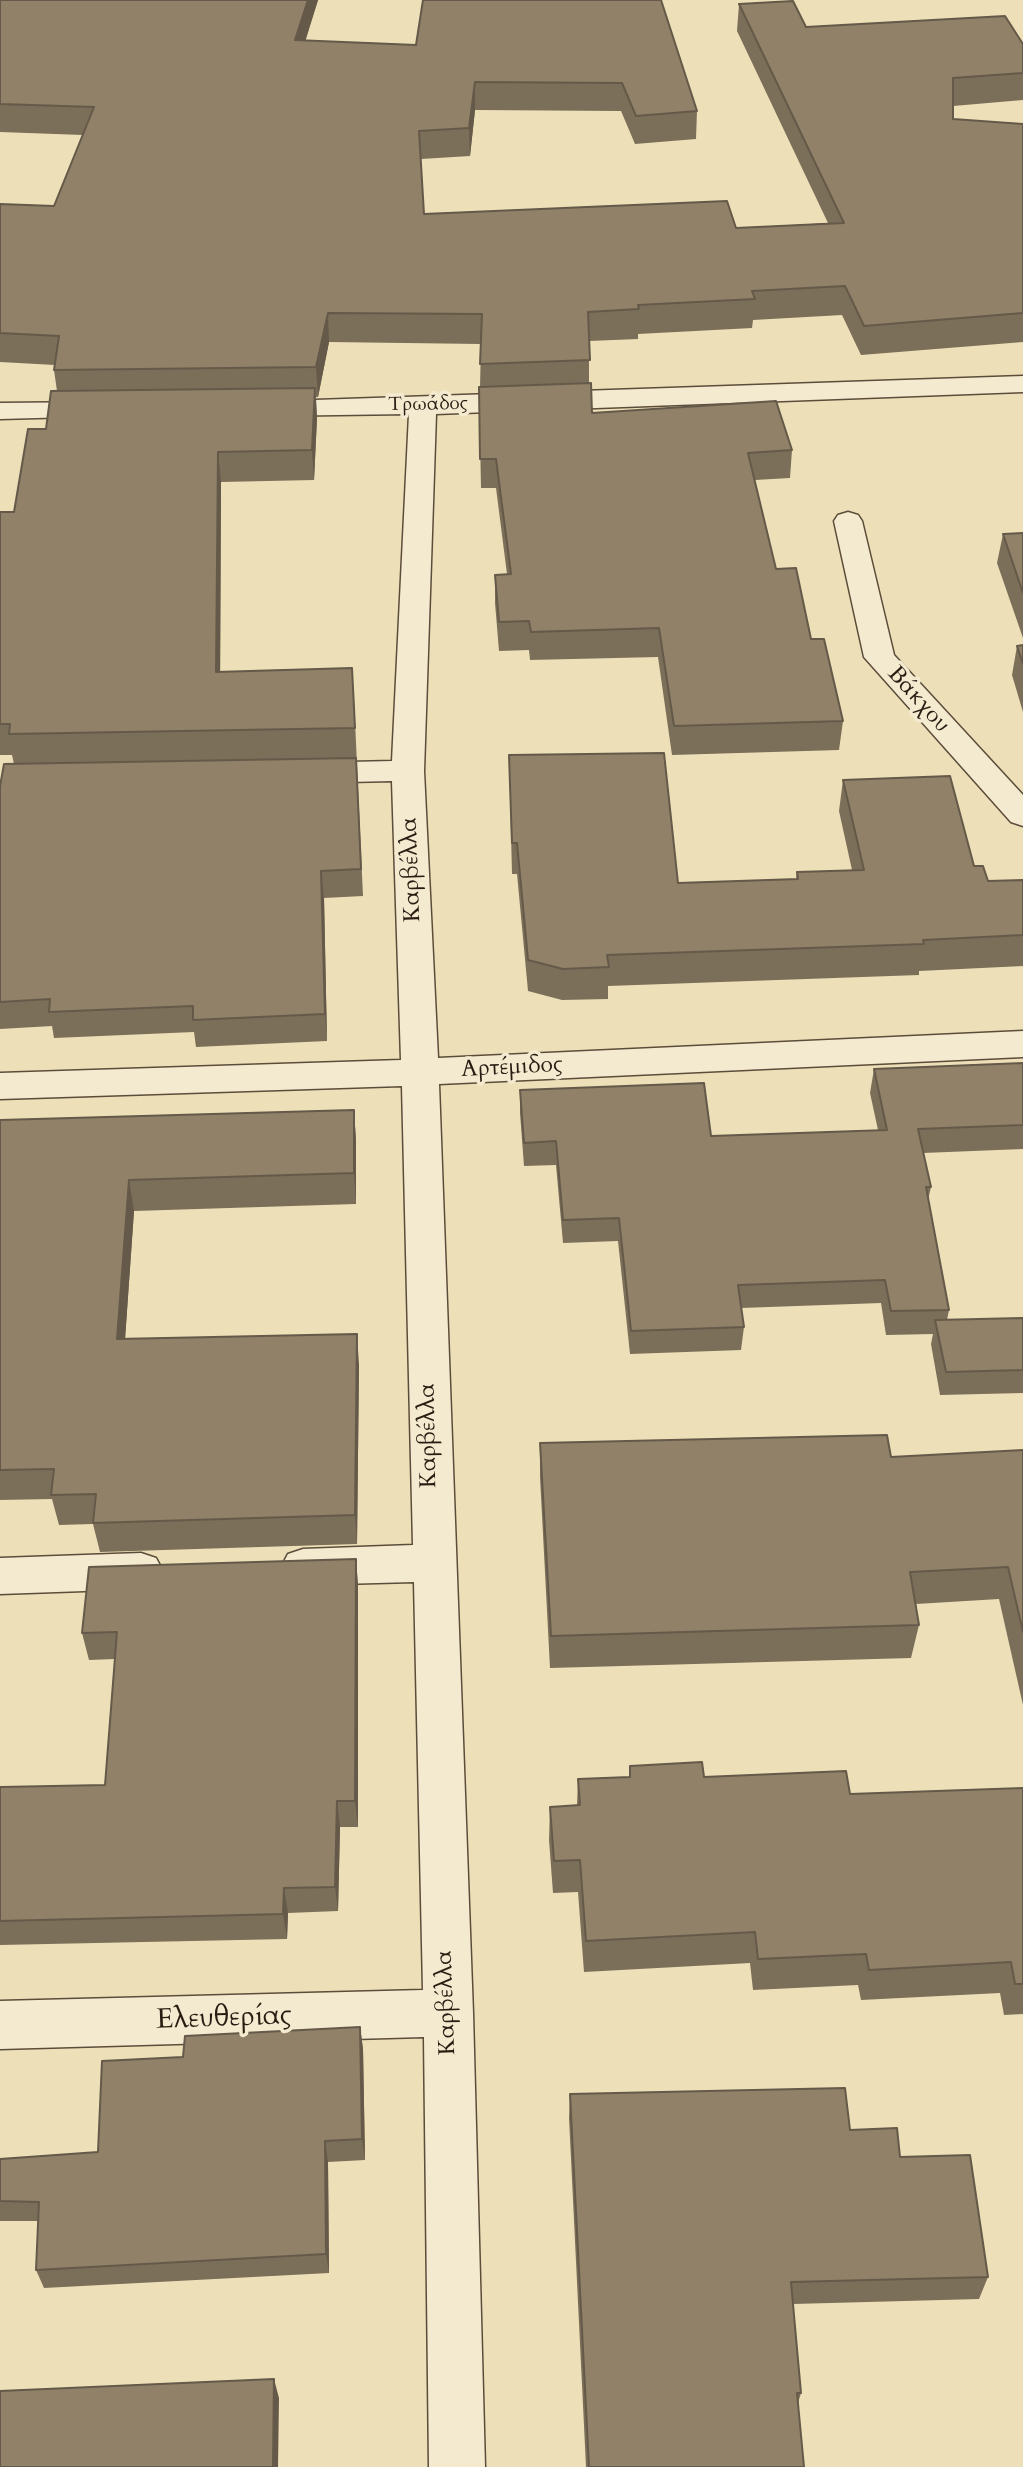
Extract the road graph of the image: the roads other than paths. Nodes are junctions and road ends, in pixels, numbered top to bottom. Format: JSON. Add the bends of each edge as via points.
{"nodes":[{"id":1,"x":1023,"y":384,"type":"edge"},
{"id":2,"x":423,"y":406,"type":"junction"},
{"id":3,"x":245,"y":408,"type":"edge"},
{"id":4,"x":123,"y":410,"type":"edge"},
{"id":5,"x":0,"y":411,"type":"edge"},
{"id":6,"x":848,"y":521,"type":"dead end"},
{"id":7,"x":408,"y":771,"type":"junction"},
{"id":8,"x":272,"y":774,"type":"edge"},
{"id":9,"x":1023,"y":815,"type":"edge"},
{"id":10,"x":1023,"y":1044,"type":"edge"},
{"id":11,"x":420,"y":1072,"type":"junction"},
{"id":12,"x":0,"y":1086,"type":"edge"},
{"id":13,"x":433,"y":1563,"type":"junction"},
{"id":14,"x":265,"y":1568,"type":"edge"},
{"id":15,"x":181,"y":1570,"type":"edge"},
{"id":16,"x":0,"y":1576,"type":"edge"},
{"id":17,"x":448,"y":2012,"type":"junction"},
{"id":18,"x":0,"y":2025,"type":"edge"},
{"id":19,"x":457,"y":2467,"type":"edge"}],
"edges":[{"from":1,"to":2,"type":"street","name":"Τρωάδος"},
{"from":2,"to":3,"type":"street","name":"Τρωάδος"},
{"from":2,"to":7,"type":"street","name":"Καρβέλλα"},
{"from":4,"to":5,"type":"street"},
{"from":6,"to":9,"type":"street","name":"Βάκχου","via":[[879,657]]},
{"from":7,"to":8,"type":"street"},
{"from":7,"to":11,"type":"street","name":"Καρβέλλα"},
{"from":10,"to":11,"type":"street","name":"Αρτέμιδος"},
{"from":11,"to":12,"type":"street","name":"Αρτέμιδος"},
{"from":11,"to":13,"type":"street","name":"Καρβέλλα"},
{"from":13,"to":14,"type":"street"},
{"from":13,"to":17,"type":"street","name":"Καρβέλλα"},
{"from":15,"to":16,"type":"street"},
{"from":17,"to":18,"type":"street","name":"Ελευθερίας"},
{"from":17,"to":19,"type":"street","name":"Καρβέλλα"}]}
